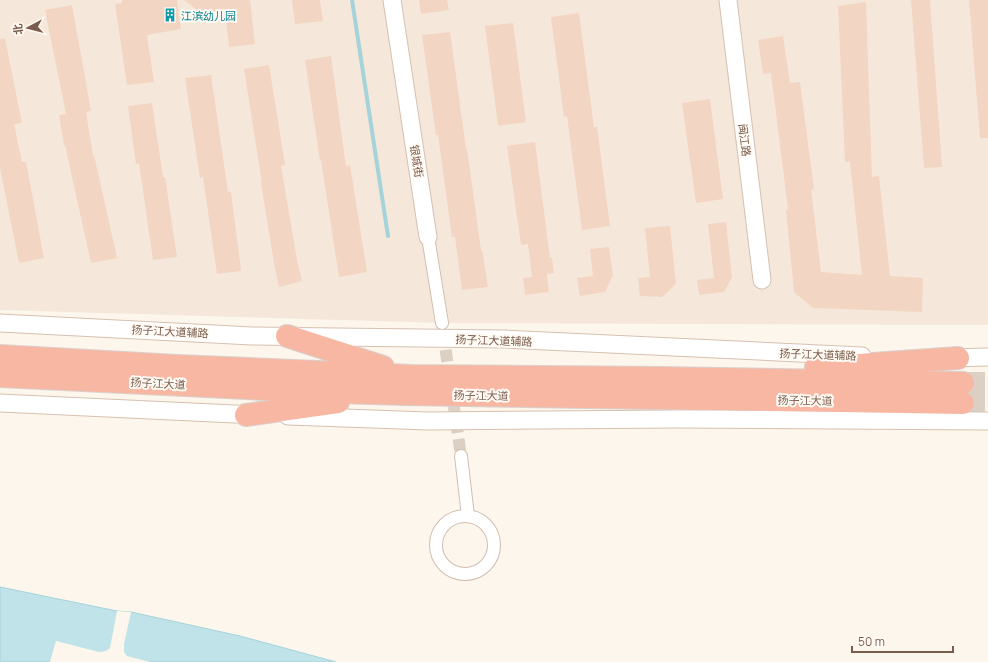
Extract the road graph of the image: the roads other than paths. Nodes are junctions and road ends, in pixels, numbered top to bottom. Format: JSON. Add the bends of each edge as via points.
{"nodes":[{"id":1,"x":392,"y":0,"type":"edge"},
{"id":2,"x":728,"y":0,"type":"edge"},
{"id":3,"x":428,"y":237,"type":"joint"},
{"id":4,"x":762,"y":280,"type":"dead end"},
{"id":5,"x":0,"y":323,"type":"edge"},
{"id":6,"x":442,"y":323,"type":"tunnel mouth"},
{"id":7,"x":286,"y":336,"type":"junction"},
{"id":8,"x":0,"y":356,"type":"edge"},
{"id":9,"x":988,"y":357,"type":"edge"},
{"id":10,"x":958,"y":358,"type":"junction"},
{"id":11,"x":0,"y":376,"type":"edge"},
{"id":12,"x":662,"y":378,"type":"junction"},
{"id":13,"x":407,"y":385,"type":"junction"},
{"id":14,"x":0,"y":404,"type":"edge"},
{"id":15,"x":246,"y":414,"type":"junction"},
{"id":16,"x":988,"y":420,"type":"edge"},
{"id":17,"x":461,"y":456,"type":"tunnel mouth"},
{"id":18,"x":468,"y":516,"type":"junction"}],
"edges":[{"from":1,"to":3,"type":"main road","name":"银城街"},
{"from":2,"to":4,"type":"main road","name":"闽江路"},
{"from":3,"to":6,"type":"street","name":"银城街"},
{"from":5,"to":7,"type":"main road","name":"扬子江大道辅路"},
{"from":7,"to":10,"type":"main road","name":"扬子江大道辅路","via":[[504,339],[830,355]]},
{"from":7,"to":13,"type":"highway"},
{"from":8,"to":13,"type":"highway","name":"扬子江大道","via":[[185,366]]},
{"from":9,"to":10,"type":"main road","name":"扬子江大道辅路"},
{"from":10,"to":12,"type":"highway","via":[[742,370]]},
{"from":11,"to":13,"type":"highway","name":"扬子江大道","via":[[307,391]]},
{"from":12,"to":13,"type":"highway","name":"扬子江大道"},
{"from":12,"to":13,"type":"highway","name":"扬子江大道","via":[[963,393]]},
{"from":13,"to":15,"type":"highway"},
{"from":14,"to":15,"type":"main road"},
{"from":15,"to":16,"type":"main road","via":[[428,421]]},
{"from":17,"to":18,"type":"street"},
{"from":18,"to":18,"type":"street","via":[[458,517],[442,527],[436,545],[437,555],[442,564],[458,574],[468,575],[485,567],[491,560],[494,550],[491,532],[485,524],[477,518]]}]}
